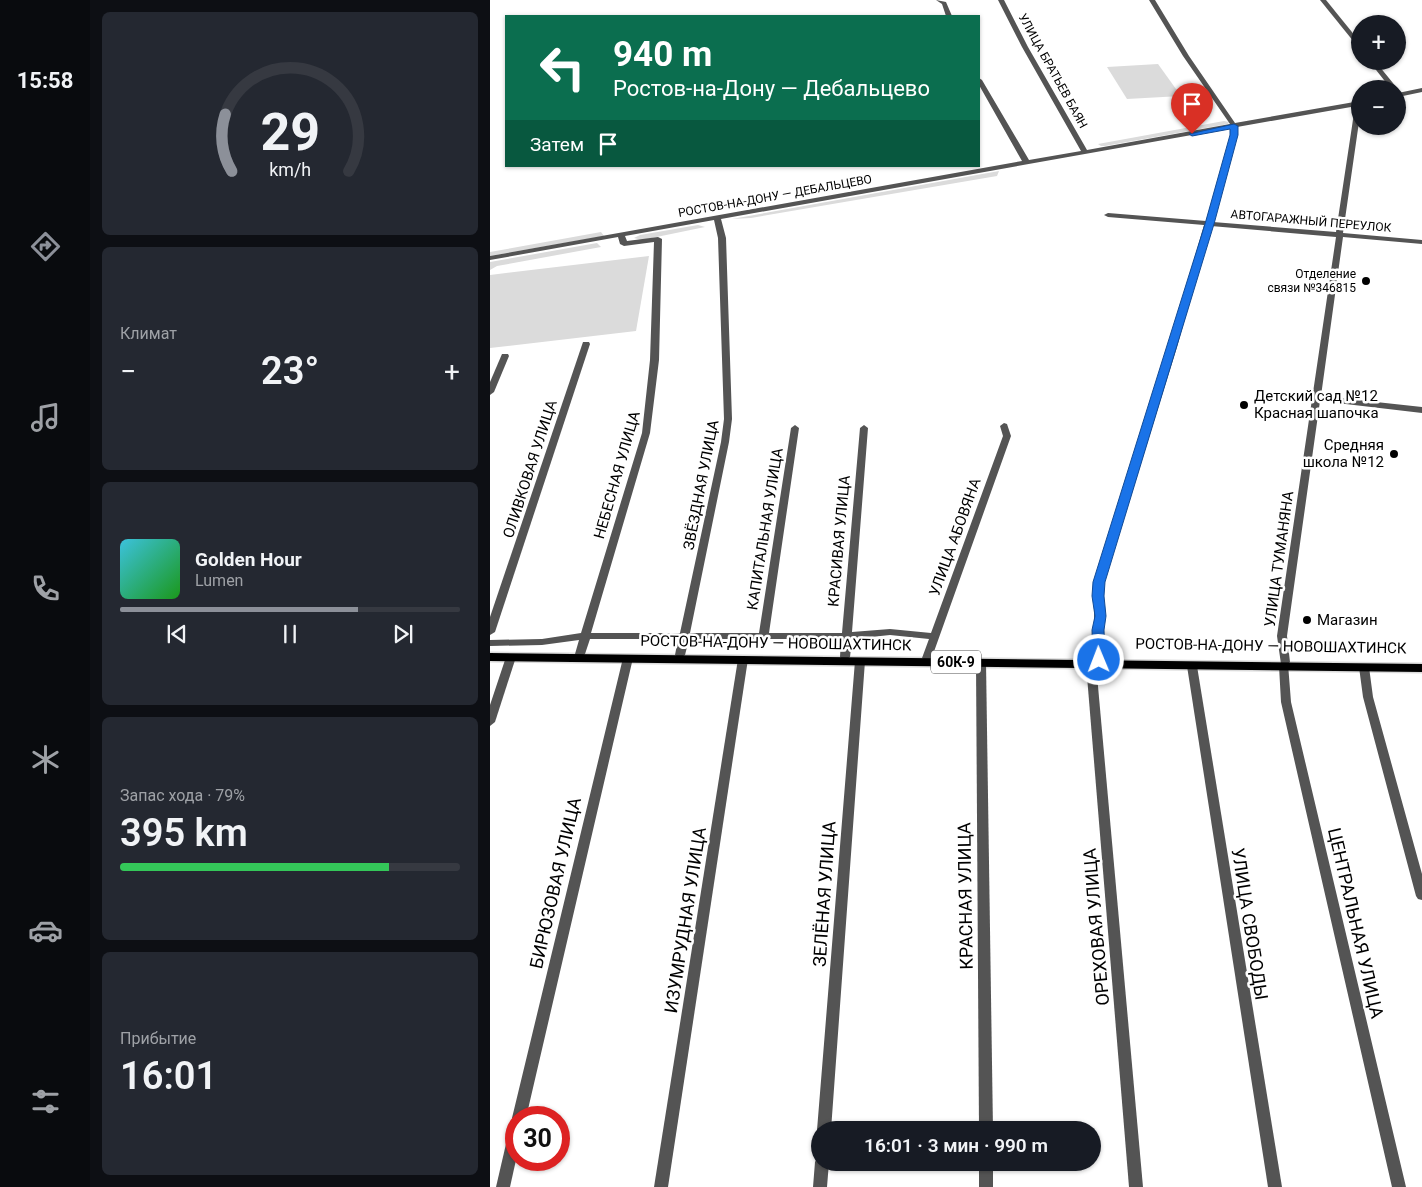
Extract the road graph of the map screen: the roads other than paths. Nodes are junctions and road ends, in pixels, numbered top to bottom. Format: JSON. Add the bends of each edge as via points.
{"nodes":[{"id":1,"x":940,"y":0,"type":"edge"},
{"id":2,"x":1001,"y":0,"type":"edge"},
{"id":3,"x":1152,"y":0,"type":"edge"},
{"id":4,"x":1323,"y":0,"type":"edge"},
{"id":5,"x":949,"y":15,"type":"edge"},
{"id":6,"x":1351,"y":35,"type":"edge"},
{"id":7,"x":1379,"y":70,"type":"edge"},
{"id":8,"x":1388,"y":80,"type":"edge"},
{"id":9,"x":980,"y":82,"type":"edge"},
{"id":10,"x":1422,"y":90,"type":"edge"},
{"id":11,"x":1406,"y":93,"type":"edge"},
{"id":12,"x":1351,"y":105,"type":"edge"},
{"id":13,"x":1234,"y":126,"type":"junction"},
{"id":14,"x":1354,"y":135,"type":"edge"},
{"id":15,"x":1086,"y":153,"type":"junction"},
{"id":16,"x":1027,"y":163,"type":"junction"},
{"id":17,"x":1108,"y":215,"type":"dead end"},
{"id":18,"x":716,"y":218,"type":"junction"},
{"id":19,"x":1210,"y":224,"type":"junction"},
{"id":20,"x":1340,"y":235,"type":"junction"},
{"id":21,"x":621,"y":236,"type":"junction"},
{"id":22,"x":1422,"y":242,"type":"edge"},
{"id":23,"x":490,"y":258,"type":"edge"},
{"id":24,"x":586,"y":344,"type":"dead end"},
{"id":25,"x":505,"y":356,"type":"dead end"},
{"id":26,"x":490,"y":392,"type":"edge"},
{"id":27,"x":1315,"y":398,"type":"junction"},
{"id":28,"x":1422,"y":410,"type":"edge"},
{"id":29,"x":1004,"y":426,"type":"dead end"},
{"id":30,"x":795,"y":428,"type":"dead end"},
{"id":31,"x":864,"y":428,"type":"dead end"},
{"id":32,"x":490,"y":632,"type":"edge"},
{"id":33,"x":764,"y":635,"type":"junction"},
{"id":34,"x":585,"y":636,"type":"junction"},
{"id":35,"x":846,"y":636,"type":"junction"},
{"id":36,"x":935,"y":636,"type":"junction"},
{"id":37,"x":685,"y":637,"type":"junction"},
{"id":38,"x":490,"y":643,"type":"edge"},
{"id":39,"x":490,"y":652,"type":"edge"},
{"id":40,"x":580,"y":654,"type":"junction"},
{"id":41,"x":680,"y":655,"type":"junction"},
{"id":42,"x":490,"y":657,"type":"edge"},
{"id":43,"x":511,"y":657,"type":"junction"},
{"id":44,"x":845,"y":657,"type":"junction"},
{"id":45,"x":628,"y":658,"type":"junction"},
{"id":46,"x":927,"y":658,"type":"junction"},
{"id":47,"x":743,"y":659,"type":"junction"},
{"id":48,"x":860,"y":660,"type":"junction"},
{"id":49,"x":981,"y":662,"type":"junction"},
{"id":50,"x":1095,"y":662,"type":"junction"},
{"id":51,"x":1284,"y":664,"type":"junction"},
{"id":52,"x":1192,"y":666,"type":"junction"},
{"id":53,"x":1422,"y":666,"type":"edge"},
{"id":54,"x":1364,"y":667,"type":"junction"},
{"id":55,"x":490,"y":722,"type":"edge"},
{"id":56,"x":1422,"y":896,"type":"edge"},
{"id":57,"x":522,"y":1106,"type":"edge"},
{"id":58,"x":825,"y":1121,"type":"edge"},
{"id":59,"x":986,"y":1121,"type":"edge"},
{"id":60,"x":507,"y":1171,"type":"edge"},
{"id":61,"x":821,"y":1171,"type":"edge"},
{"id":62,"x":986,"y":1171,"type":"edge"},
{"id":63,"x":503,"y":1187,"type":"edge"},
{"id":64,"x":661,"y":1187,"type":"edge"},
{"id":65,"x":820,"y":1187,"type":"edge"},
{"id":66,"x":986,"y":1187,"type":"edge"},
{"id":67,"x":1136,"y":1187,"type":"edge"},
{"id":68,"x":1275,"y":1187,"type":"edge"},
{"id":69,"x":1399,"y":1187,"type":"edge"}],
"edges":[{"from":1,"to":5,"type":"street"},
{"from":2,"to":15,"type":"street","name":"УЛИЦА БРАТЬЕВ БАЯН"},
{"from":3,"to":13,"type":"street"},
{"from":4,"to":6,"type":"street"},
{"from":7,"to":8,"type":"street"},
{"from":9,"to":16,"type":"street"},
{"from":10,"to":11,"type":"street"},
{"from":12,"to":13,"type":"street","name":"РОСТОВ-НА-ДОНУ — ДЕБАЛЬЦЕВО"},
{"from":13,"to":15,"type":"street","name":"РОСТОВ-НА-ДОНУ — ДЕБАЛЬЦЕВО"},
{"from":13,"to":19,"type":"street","name":"ОРЕХОВАЯ УЛИЦА"},
{"from":14,"to":20,"type":"street","name":"УЛИЦА ТУМАНЯНА"},
{"from":15,"to":16,"type":"street","name":"РОСТОВ-НА-ДОНУ — ДЕБАЛЬЦЕВО"},
{"from":16,"to":18,"type":"street","name":"РОСТОВ-НА-ДОНУ — ДЕБАЛЬЦЕВО"},
{"from":17,"to":19,"type":"street","name":"АВТОГАРАЖНЫЙ ПЕРЕУЛОК"},
{"from":18,"to":21,"type":"street","name":"РОСТОВ-НА-ДОНУ — ДЕБАЛЬЦЕВО"},
{"from":18,"to":37,"type":"street","name":"ЗВЁЗДНАЯ УЛИЦА","via":[[720,228],[728,419]]},
{"from":19,"to":20,"type":"street","name":"АВТОГАРАЖНЫЙ ПЕРЕУЛОК"},
{"from":19,"to":50,"type":"street","name":"ОРЕХОВАЯ УЛИЦА","via":[[1099,582],[1100,616]]},
{"from":20,"to":22,"type":"street","name":"АВТОГАРАЖНЫЙ ПЕРЕУЛОК"},
{"from":20,"to":27,"type":"street","name":"УЛИЦА ТУМАНЯНА"},
{"from":21,"to":23,"type":"street","name":"РОСТОВ-НА-ДОНУ — ДЕБАЛЬЦЕВО"},
{"from":21,"to":34,"type":"street","name":"НЕБЕСНАЯ УЛИЦА","via":[[624,244],[658,239],[652,399],[646,433]]},
{"from":24,"to":32,"type":"street","name":"ОЛИВКОВАЯ УЛИЦА"},
{"from":25,"to":26,"type":"street"},
{"from":27,"to":28,"type":"street"},
{"from":27,"to":51,"type":"street","name":"УЛИЦА ТУМАНЯНА","via":[[1283,628]]},
{"from":29,"to":36,"type":"street","name":"УЛИЦА АБОВЯНА","via":[[1007,436]]},
{"from":30,"to":33,"type":"street","name":"КАПИТАЛЬНАЯ УЛИЦА"},
{"from":31,"to":35,"type":"street","name":"КРАСИВАЯ УЛИЦА"},
{"from":33,"to":35,"type":"street"},
{"from":33,"to":37,"type":"street"},
{"from":34,"to":37,"type":"street"},
{"from":34,"to":38,"type":"street","via":[[542,642]]},
{"from":34,"to":40,"type":"street","name":"НЕБЕСНАЯ УЛИЦА"},
{"from":35,"to":36,"type":"street","via":[[884,632]]},
{"from":35,"to":44,"type":"street","name":"КРАСИВАЯ УЛИЦА"},
{"from":36,"to":46,"type":"street","name":"УЛИЦА АБОВЯНА"},
{"from":37,"to":41,"type":"street","name":"ЗВЁЗДНАЯ УЛИЦА"},
{"from":39,"to":40,"type":"main road","name":"РОСТОВ-НА-ДОНУ — НОВОШАХТИНСК","number":"60К-9"},
{"from":40,"to":41,"type":"main road","name":"РОСТОВ-НА-ДОНУ — НОВОШАХТИНСК","number":"60К-9"},
{"from":41,"to":44,"type":"main road","name":"РОСТОВ-НА-ДОНУ — НОВОШАХТИНСК","number":"60К-9"},
{"from":42,"to":43,"type":"main road","name":"РОСТОВ-НА-ДОНУ — НОВОШАХТИНСК","number":"60К-9"},
{"from":43,"to":45,"type":"main road","name":"РОСТОВ-НА-ДОНУ — НОВОШАХТИНСК","number":"60К-9"},
{"from":43,"to":55,"type":"street"},
{"from":44,"to":46,"type":"main road","name":"РОСТОВ-НА-ДОНУ — НОВОШАХТИНСК","number":"60К-9"},
{"from":45,"to":47,"type":"main road","name":"РОСТОВ-НА-ДОНУ — НОВОШАХТИНСК","number":"60К-9"},
{"from":45,"to":57,"type":"street","name":"БИРЮЗОВАЯ УЛИЦА"},
{"from":46,"to":50,"type":"main road","name":"РОСТОВ-НА-ДОНУ — НОВОШАХТИНСК","number":"60К-9"},
{"from":47,"to":48,"type":"main road","name":"РОСТОВ-НА-ДОНУ — НОВОШАХТИНСК","number":"60К-9"},
{"from":47,"to":64,"type":"street","name":"ИЗУМРУДНАЯ УЛИЦА"},
{"from":48,"to":49,"type":"main road","name":"РОСТОВ-НА-ДОНУ — НОВОШАХТИНСК","number":"60К-9"},
{"from":48,"to":58,"type":"street","name":"ЗЕЛЁНАЯ УЛИЦА"},
{"from":49,"to":50,"type":"main road","name":"РОСТОВ-НА-ДОНУ — НОВОШАХТИНСК","number":"60К-9"},
{"from":49,"to":59,"type":"street","name":"КРАСНАЯ УЛИЦА"},
{"from":50,"to":51,"type":"main road","name":"РОСТОВ-НА-ДОНУ — НОВОШАХТИНСК","number":"60К-9"},
{"from":50,"to":52,"type":"main road","name":"РОСТОВ-НА-ДОНУ — НОВОШАХТИНСК","number":"60К-9"},
{"from":50,"to":67,"type":"street","name":"ОРЕХОВАЯ УЛИЦА"},
{"from":51,"to":52,"type":"main road","name":"РОСТОВ-НА-ДОНУ — НОВОШАХТИНСК","number":"60К-9"},
{"from":51,"to":53,"type":"main road","name":"РОСТОВ-НА-ДОНУ — НОВОШАХТИНСК","number":"60К-9"},
{"from":51,"to":54,"type":"main road","name":"РОСТОВ-НА-ДОНУ — НОВОШАХТИНСК","number":"60К-9"},
{"from":51,"to":69,"type":"street","name":"ЦЕНТРАЛЬНАЯ УЛИЦА","via":[[1286,702]]},
{"from":52,"to":68,"type":"street","name":"УЛИЦА СВОБОДЫ"},
{"from":53,"to":54,"type":"main road","name":"РОСТОВ-НА-ДОНУ — НОВОШАХТИНСК","number":"60К-9"},
{"from":54,"to":56,"type":"street","via":[[1368,697]]},
{"from":60,"to":63,"type":"street"},
{"from":61,"to":65,"type":"street"},
{"from":62,"to":66,"type":"street"}]}
